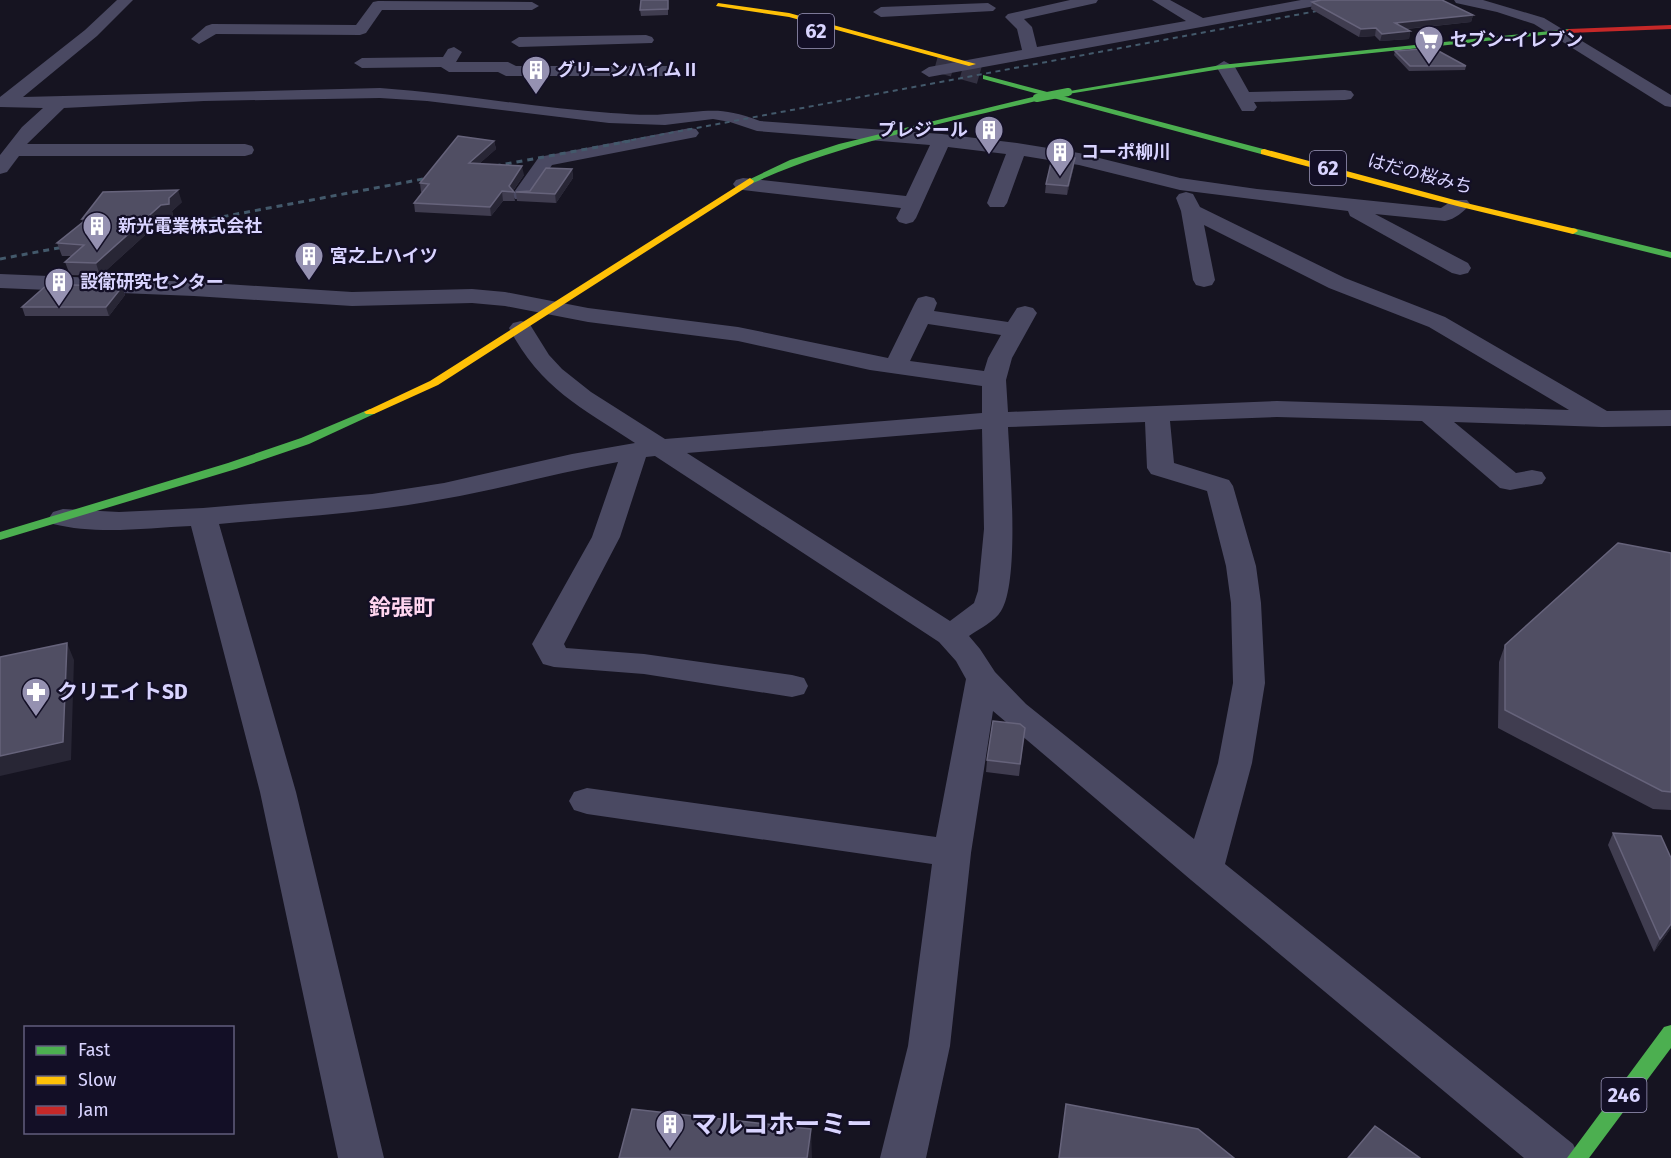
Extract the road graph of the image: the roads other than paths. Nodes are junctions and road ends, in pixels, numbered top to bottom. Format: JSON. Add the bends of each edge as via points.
{"nodes":[{"id":1,"x":126,"y":0,"type":"edge"},
{"id":2,"x":1158,"y":0,"type":"edge"},
{"id":3,"x":1239,"y":0,"type":"edge"},
{"id":4,"x":1326,"y":0,"type":"edge"},
{"id":5,"x":1461,"y":0,"type":"edge"},
{"id":6,"x":533,"y":3,"type":"edge"},
{"id":7,"x":713,"y":4,"type":"junction"},
{"id":8,"x":880,"y":6,"type":"edge"},
{"id":9,"x":1087,"y":6,"type":"edge"},
{"id":10,"x":987,"y":8,"type":"dead end"},
{"id":11,"x":1253,"y":13,"type":"junction"},
{"id":12,"x":1201,"y":23,"type":"junction"},
{"id":13,"x":366,"y":24,"type":"junction"},
{"id":14,"x":389,"y":24,"type":"dead end"},
{"id":15,"x":1113,"y":25,"type":"dead end"},
{"id":16,"x":760,"y":26,"type":"dead end"},
{"id":17,"x":1671,"y":27,"type":"edge"},
{"id":18,"x":1556,"y":31,"type":"junction"},
{"id":19,"x":855,"y":32,"type":"junction"},
{"id":20,"x":1132,"y":36,"type":"junction"},
{"id":21,"x":199,"y":39,"type":"dead end"},
{"id":22,"x":646,"y":40,"type":"dead end"},
{"id":23,"x":519,"y":42,"type":"junction"},
{"id":24,"x":1031,"y":54,"type":"junction"},
{"id":25,"x":972,"y":64,"type":"junction"},
{"id":26,"x":371,"y":65,"type":"dead end"},
{"id":27,"x":1224,"y":66,"type":"junction"},
{"id":28,"x":928,"y":68,"type":"joint"},
{"id":29,"x":507,"y":69,"type":"junction"},
{"id":30,"x":673,"y":71,"type":"dead end"},
{"id":31,"x":986,"y":77,"type":"tunnel mouth"},
{"id":32,"x":1071,"y":91,"type":"junction"},
{"id":33,"x":1345,"y":95,"type":"dead end"},
{"id":34,"x":1034,"y":99,"type":"junction"},
{"id":35,"x":3,"y":102,"type":"edge"},
{"id":36,"x":1671,"y":102,"type":"edge"},
{"id":37,"x":59,"y":103,"type":"junction"},
{"id":38,"x":482,"y":103,"type":"junction"},
{"id":39,"x":746,"y":122,"type":"junction"},
{"id":40,"x":885,"y":135,"type":"junction"},
{"id":41,"x":942,"y":140,"type":"junction"},
{"id":42,"x":1017,"y":149,"type":"junction"},
{"id":43,"x":14,"y":150,"type":"junction"},
{"id":44,"x":245,"y":150,"type":"dead end"},
{"id":45,"x":168,"y":165,"type":"dead end"},
{"id":46,"x":0,"y":168,"type":"edge"},
{"id":47,"x":1372,"y":180,"type":"junction"},
{"id":48,"x":743,"y":183,"type":"junction"},
{"id":49,"x":1180,"y":184,"type":"junction"},
{"id":50,"x":522,"y":195,"type":"edge"},
{"id":51,"x":997,"y":203,"type":"dead end"},
{"id":52,"x":1460,"y":204,"type":"junction"},
{"id":53,"x":1345,"y":205,"type":"junction"},
{"id":54,"x":1191,"y":211,"type":"junction"},
{"id":55,"x":1671,"y":255,"type":"edge"},
{"id":56,"x":1460,"y":268,"type":"dead end"},
{"id":57,"x":1204,"y":279,"type":"dead end"},
{"id":58,"x":0,"y":280,"type":"edge"},
{"id":59,"x":549,"y":308,"type":"junction"},
{"id":60,"x":521,"y":328,"type":"junction"},
{"id":61,"x":896,"y":366,"type":"junction"},
{"id":62,"x":993,"y":380,"type":"junction"},
{"id":63,"x":1157,"y":413,"type":"junction"},
{"id":64,"x":1430,"y":415,"type":"junction"},
{"id":65,"x":1602,"y":419,"type":"junction"},
{"id":66,"x":1660,"y":419,"type":"edge"},
{"id":67,"x":993,"y":420,"type":"junction"},
{"id":68,"x":1671,"y":435,"type":"edge"},
{"id":69,"x":660,"y":447,"type":"junction"},
{"id":70,"x":631,"y":452,"type":"junction"},
{"id":71,"x":1517,"y":484,"type":"dead end"},
{"id":72,"x":203,"y":517,"type":"junction"},
{"id":73,"x":63,"y":518,"type":"junction"},
{"id":74,"x":0,"y":536,"type":"edge"},
{"id":75,"x":950,"y":635,"type":"junction"},
{"id":76,"x":982,"y":678,"type":"junction"},
{"id":77,"x":792,"y":686,"type":"dead end"},
{"id":78,"x":587,"y":801,"type":"dead end"},
{"id":79,"x":952,"y":853,"type":"junction"},
{"id":80,"x":1204,"y":870,"type":"junction"},
{"id":81,"x":1671,"y":1033,"type":"edge"},
{"id":82,"x":361,"y":1158,"type":"edge"},
{"id":83,"x":903,"y":1158,"type":"edge"},
{"id":84,"x":1557,"y":1158,"type":"edge"},
{"id":85,"x":1577,"y":1158,"type":"edge"}],
"edges":[{"from":1,"to":35,"type":"street"},
{"from":2,"to":12,"type":"street"},
{"from":3,"to":11,"type":"street"},
{"from":4,"to":11,"type":"street"},
{"from":5,"to":18,"type":"street","via":[[1526,15]]},
{"from":6,"to":13,"type":"street","via":[[378,5]]},
{"from":6,"to":23,"type":"street"},
{"from":7,"to":16,"type":"main road"},
{"from":7,"to":19,"type":"main road","via":[[789,15]]},
{"from":7,"to":28,"type":"main road","number":"62"},
{"from":8,"to":10,"type":"street"},
{"from":8,"to":19,"type":"street"},
{"from":9,"to":24,"type":"street","via":[[1013,17],[1024,27]]},
{"from":11,"to":12,"type":"street"},
{"from":12,"to":20,"type":"street"},
{"from":13,"to":14,"type":"street"},
{"from":13,"to":21,"type":"street","via":[[360,30],[212,29]]},
{"from":15,"to":20,"type":"street"},
{"from":17,"to":18,"type":"main road"},
{"from":18,"to":27,"type":"main road"},
{"from":18,"to":36,"type":"street"},
{"from":19,"to":25,"type":"main road"},
{"from":20,"to":24,"type":"street"},
{"from":22,"to":23,"type":"street"},
{"from":23,"to":29,"type":"street"},
{"from":24,"to":25,"type":"street"},
{"from":25,"to":28,"type":"street"},
{"from":26,"to":29,"type":"street","via":[[451,58],[449,67]]},
{"from":27,"to":32,"type":"main road"},
{"from":27,"to":33,"type":"street","via":[[1245,102],[1326,100]]},
{"from":29,"to":30,"type":"street"},
{"from":29,"to":38,"type":"street","via":[[502,81]]},
{"from":31,"to":47,"type":"main road","name":"はだの桜みち","number":"62"},
{"from":32,"to":34,"type":"main road","bridge":true},
{"from":32,"to":47,"type":"main road","via":[[1302,150],[1362,172]]},
{"from":34,"to":40,"type":"main road"},
{"from":34,"to":47,"type":"main road","via":[[1275,166]]},
{"from":35,"to":37,"type":"street"},
{"from":37,"to":38,"type":"street","via":[[380,93]]},
{"from":37,"to":43,"type":"street","via":[[28,131]]},
{"from":38,"to":39,"type":"street","via":[[609,118],[665,120],[713,114]]},
{"from":39,"to":40,"type":"street"},
{"from":39,"to":50,"type":"street","via":[[546,160]]},
{"from":40,"to":41,"type":"street"},
{"from":40,"to":48,"type":"main road","via":[[802,159]]},
{"from":41,"to":42,"type":"street"},
{"from":41,"to":48,"type":"street","via":[[910,210]]},
{"from":42,"to":49,"type":"street","via":[[1080,159]]},
{"from":42,"to":51,"type":"street"},
{"from":43,"to":44,"type":"street"},
{"from":43,"to":46,"type":"street"},
{"from":45,"to":46,"type":"street"},
{"from":47,"to":52,"type":"main road","name":"はだの桜みち","number":"62"},
{"from":48,"to":59,"type":"main road"},
{"from":49,"to":53,"type":"street"},
{"from":49,"to":54,"type":"street"},
{"from":52,"to":53,"type":"street","via":[[1445,215]]},
{"from":52,"to":55,"type":"main road","name":"はだの桜みち","number":"62"},
{"from":53,"to":56,"type":"street"},
{"from":54,"to":57,"type":"street"},
{"from":54,"to":65,"type":"street","via":[[1337,283],[1437,322]]},
{"from":58,"to":59,"type":"street","via":[[352,299],[472,297]]},
{"from":59,"to":60,"type":"main road"},
{"from":59,"to":61,"type":"street","via":[[738,334],[820,354]]},
{"from":60,"to":69,"type":"street","via":[[548,372]]},
{"from":60,"to":73,"type":"main road","via":[[434,383],[305,441]]},
{"from":61,"to":62,"type":"street"},
{"from":61,"to":62,"type":"street","via":[[923,309],[1021,321],[1000,358]]},
{"from":62,"to":67,"type":"street"},
{"from":63,"to":64,"type":"street","via":[[1277,410]]},
{"from":63,"to":67,"type":"street"},
{"from":63,"to":80,"type":"street","via":[[1161,468],[1219,486],[1241,566],[1246,603],[1249,683],[1236,764]]},
{"from":64,"to":65,"type":"street"},
{"from":64,"to":71,"type":"street"},
{"from":65,"to":66,"type":"street"},
{"from":66,"to":68,"type":"street"},
{"from":67,"to":69,"type":"street"},
{"from":67,"to":75,"type":"street","via":[[998,448],[998,529],[993,591],[988,608]]},
{"from":69,"to":70,"type":"street"},
{"from":69,"to":75,"type":"street"},
{"from":70,"to":72,"type":"street","via":[[372,502]]},
{"from":70,"to":77,"type":"street","via":[[633,458],[606,537],[549,644],[550,652],[554,657],[644,664]]},
{"from":72,"to":73,"type":"street","via":[[119,521]]},
{"from":72,"to":82,"type":"street","via":[[278,792]]},
{"from":73,"to":74,"type":"main road"},
{"from":75,"to":76,"type":"street"},
{"from":76,"to":79,"type":"street"},
{"from":76,"to":80,"type":"street","via":[[1014,712]]},
{"from":78,"to":79,"type":"street"},
{"from":79,"to":83,"type":"street","via":[[929,1047]]},
{"from":80,"to":84,"type":"street"},
{"from":81,"to":85,"type":"main road","number":"246"}]}
